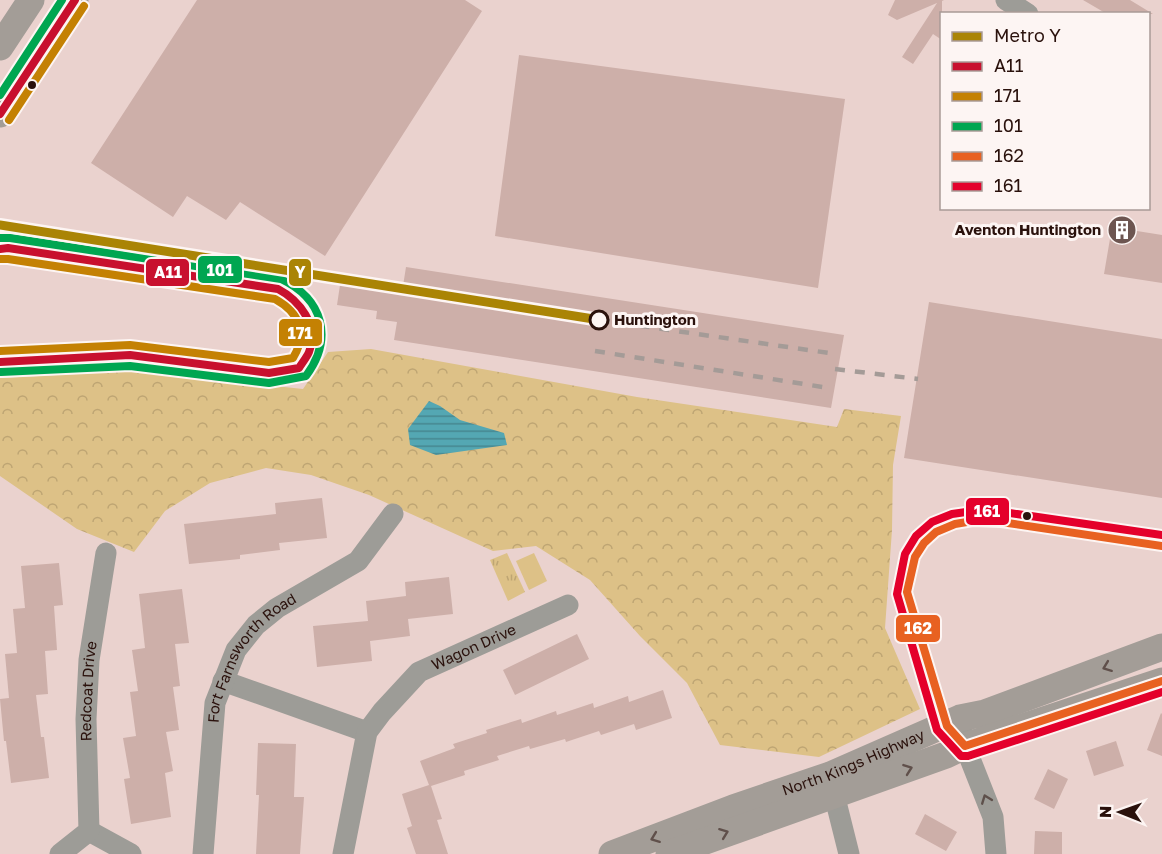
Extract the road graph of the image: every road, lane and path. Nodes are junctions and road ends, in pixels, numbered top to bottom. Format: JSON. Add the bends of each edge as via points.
{"nodes":[{"id":1,"x":31,"y":0,"type":"edge"},
{"id":2,"x":75,"y":0,"type":"edge"},
{"id":3,"x":1006,"y":0,"type":"edge"},
{"id":4,"x":1025,"y":12,"type":"edge"},
{"id":5,"x":0,"y":47,"type":"edge"},
{"id":6,"x":0,"y":114,"type":"edge"},
{"id":7,"x":393,"y":514,"type":"dead end"},
{"id":8,"x":106,"y":553,"type":"dead end"},
{"id":9,"x":567,"y":605,"type":"dead end"},
{"id":10,"x":1162,"y":647,"type":"edge"},
{"id":11,"x":223,"y":681,"type":"junction"},
{"id":12,"x":1162,"y":681,"type":"edge"},
{"id":13,"x":960,"y":718,"type":"junction"},
{"id":14,"x":367,"y":732,"type":"junction"},
{"id":15,"x":965,"y":746,"type":"junction"},
{"id":16,"x":832,"y":785,"type":"junction"},
{"id":17,"x":90,"y":831,"type":"junction"},
{"id":18,"x":60,"y":854,"type":"edge"},
{"id":19,"x":131,"y":854,"type":"edge"},
{"id":20,"x":203,"y":854,"type":"edge"},
{"id":21,"x":343,"y":854,"type":"edge"},
{"id":22,"x":612,"y":854,"type":"edge"},
{"id":23,"x":669,"y":854,"type":"edge"},
{"id":24,"x":849,"y":854,"type":"edge"},
{"id":25,"x":996,"y":854,"type":"edge"}],
"edges":[{"from":1,"to":5,"type":"main road"},
{"from":2,"to":6,"type":"main road"},
{"from":3,"to":4,"type":"street"},
{"from":7,"to":11,"type":"street","name":"Fort Farnsworth Road","via":[[358,561],[256,624],[236,650]]},
{"from":8,"to":17,"type":"street","name":"Redcoat Drive","via":[[89,660],[86,719]]},
{"from":9,"to":14,"type":"street","name":"Wagon Drive","via":[[419,672]]},
{"from":10,"to":13,"type":"main road","name":"North Kings Highway","one_way":true,"via":[[985,713]]},
{"from":11,"to":14,"type":"street"},
{"from":11,"to":20,"type":"street","name":"Fort Farnsworth Road","via":[[215,703]]},
{"from":12,"to":15,"type":"main road","name":"North Kings Highway"},
{"from":13,"to":15,"type":"street"},
{"from":13,"to":16,"type":"main road","name":"North Kings Highway"},
{"from":14,"to":21,"type":"street","name":"Wagon Drive"},
{"from":16,"to":15,"type":"main road","name":"North Kings Highway","one_way":true,"via":[[945,755]]},
{"from":25,"to":15,"type":"street","one_way":true,"via":[[993,817]]},
{"from":16,"to":22,"type":"main road","name":"North Kings Highway","one_way":true,"via":[[733,808]]},
{"from":23,"to":16,"type":"main road","name":"North Kings Highway","one_way":true},
{"from":16,"to":24,"type":"street"},
{"from":17,"to":18,"type":"street"},
{"from":17,"to":19,"type":"street"}]}
